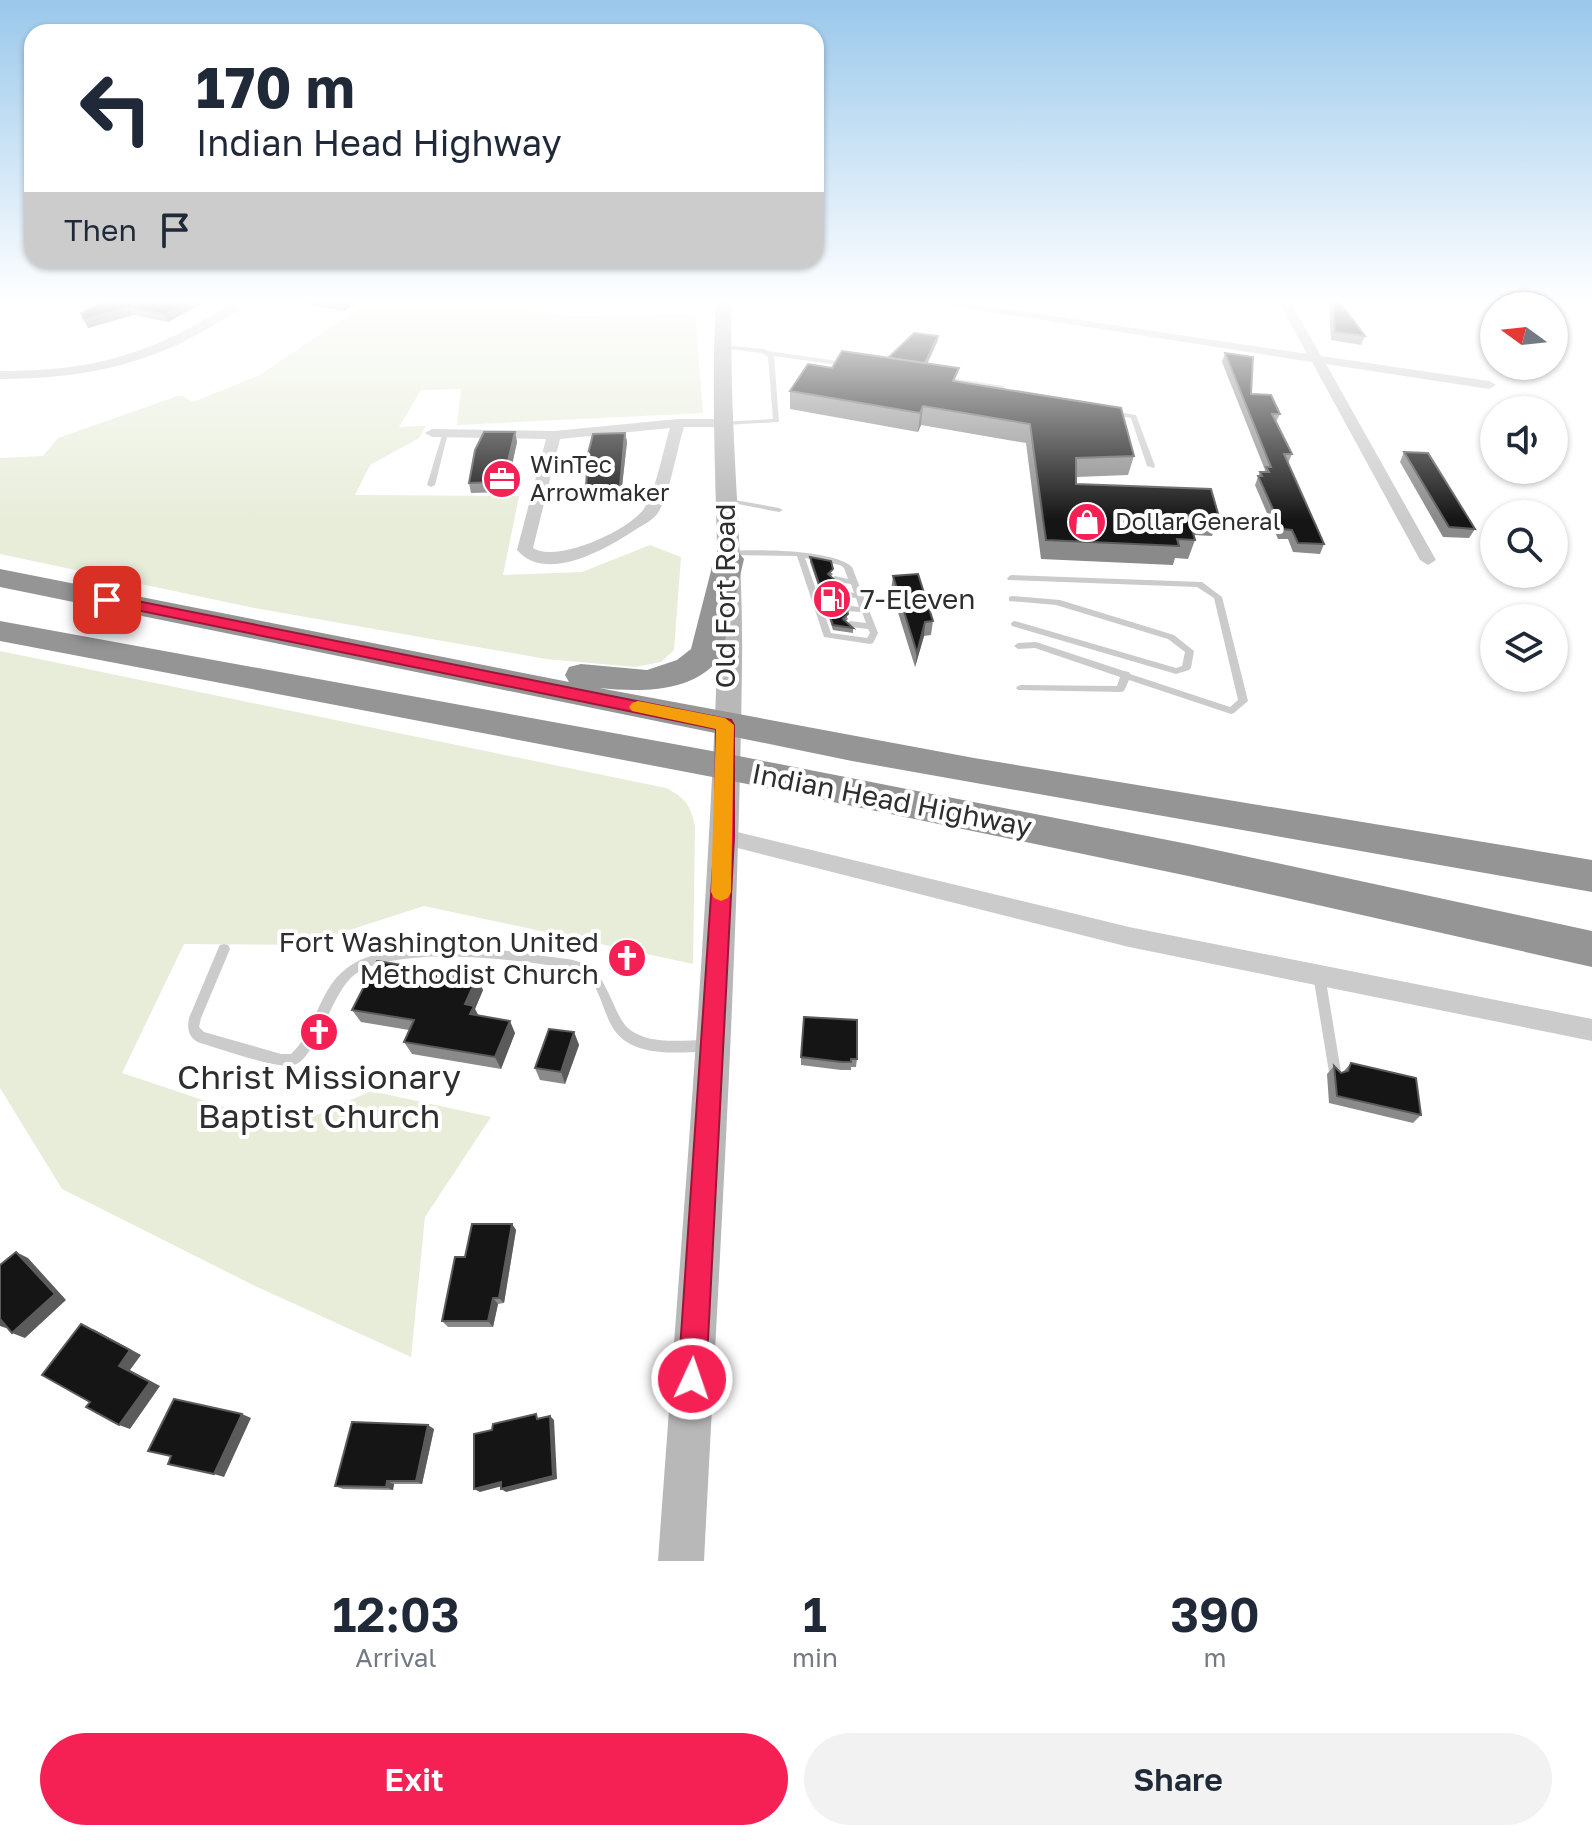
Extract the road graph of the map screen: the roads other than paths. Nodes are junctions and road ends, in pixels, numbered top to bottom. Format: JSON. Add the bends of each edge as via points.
{"nodes":[{"id":1,"x":722,"y":374,"type":"edge"},
{"id":2,"x":773,"y":374,"type":"edge"},
{"id":3,"x":1322,"y":374,"type":"edge"},
{"id":4,"x":1411,"y":374,"type":"edge"},
{"id":5,"x":939,"y":378,"type":"edge"},
{"id":6,"x":1489,"y":385,"type":"dead end"},
{"id":7,"x":1025,"y":399,"type":"edge"},
{"id":8,"x":1102,"y":411,"type":"edge"},
{"id":9,"x":678,"y":423,"type":"junction"},
{"id":10,"x":723,"y":423,"type":"junction"},
{"id":11,"x":438,"y":433,"type":"joint"},
{"id":12,"x":554,"y":435,"type":"junction"},
{"id":13,"x":1151,"y":466,"type":"dead end"},
{"id":14,"x":431,"y":485,"type":"dead end"},
{"id":15,"x":725,"y":500,"type":"junction"},
{"id":16,"x":779,"y":510,"type":"dead end"},
{"id":17,"x":800,"y":554,"type":"junction"},
{"id":18,"x":729,"y":556,"type":"junction"},
{"id":19,"x":1428,"y":560,"type":"dead end"},
{"id":20,"x":0,"y":578,"type":"edge"},
{"id":21,"x":1011,"y":578,"type":"dead end"},
{"id":22,"x":835,"y":579,"type":"edge"},
{"id":23,"x":854,"y":582,"type":"junction"},
{"id":24,"x":839,"y":593,"type":"edge"},
{"id":25,"x":859,"y":596,"type":"junction"},
{"id":26,"x":1012,"y":599,"type":"dead end"},
{"id":27,"x":844,"y":608,"type":"edge"},
{"id":28,"x":865,"y":610,"type":"junction"},
{"id":29,"x":850,"y":624,"type":"edge"},
{"id":30,"x":1015,"y":624,"type":"dead end"},
{"id":31,"x":871,"y":626,"type":"junction"},
{"id":32,"x":0,"y":631,"type":"edge"},
{"id":33,"x":261,"y":631,"type":"junction"},
{"id":34,"x":1018,"y":646,"type":"dead end"},
{"id":35,"x":1126,"y":674,"type":"junction"},
{"id":36,"x":1021,"y":688,"type":"dead end"},
{"id":37,"x":725,"y":725,"type":"junction"},
{"id":38,"x":723,"y":766,"type":"junction"},
{"id":39,"x":725,"y":837,"type":"junction"},
{"id":40,"x":1592,"y":876,"type":"edge"},
{"id":41,"x":224,"y":949,"type":"dead end"},
{"id":42,"x":1592,"y":949,"type":"edge"},
{"id":43,"x":1319,"y":975,"type":"junction"},
{"id":44,"x":1592,"y":1030,"type":"edge"},
{"id":45,"x":712,"y":1046,"type":"junction"},
{"id":46,"x":1335,"y":1072,"type":"edge"},
{"id":47,"x":681,"y":1561,"type":"edge"}],
"edges":[{"from":1,"to":10,"type":"main road","name":"Old Fort Road"},
{"from":2,"to":10,"type":"lane","via":[[777,421]]},
{"from":3,"to":19,"type":"street"},
{"from":4,"to":6,"type":"street"},
{"from":5,"to":7,"type":"lane","via":[[1001,387],[1009,396]]},
{"from":8,"to":13,"type":"lane","via":[[1134,416]]},
{"from":9,"to":10,"type":"street"},
{"from":9,"to":12,"type":"street"},
{"from":9,"to":12,"type":"street","via":[[652,510],[568,559],[545,561],[525,550]]},
{"from":10,"to":15,"type":"main road","name":"Old Fort Road"},
{"from":11,"to":12,"type":"street"},
{"from":11,"to":14,"type":"lane"},
{"from":15,"to":16,"type":"lane"},
{"from":15,"to":18,"type":"main road","name":"Old Fort Road"},
{"from":17,"to":18,"type":"lane"},
{"from":17,"to":23,"type":"lane","via":[[843,563]]},
{"from":17,"to":31,"type":"lane","via":[[830,637],[865,642],[873,638]]},
{"from":18,"to":33,"type":"highway","via":[[706,654],[688,668],[648,681]]},
{"from":18,"to":37,"type":"main road","name":"Old Fort Road"},
{"from":20,"to":33,"type":"highway","name":"Indian Head Highway"},
{"from":21,"to":35,"type":"lane","via":[[1199,584],[1218,597],[1243,701],[1231,711]]},
{"from":22,"to":23,"type":"lane"},
{"from":23,"to":25,"type":"lane"},
{"from":24,"to":25,"type":"lane"},
{"from":25,"to":28,"type":"lane"},
{"from":26,"to":30,"type":"lane","via":[[1057,602],[1171,637],[1190,651],[1186,668],[1176,671]]},
{"from":27,"to":28,"type":"lane"},
{"from":28,"to":31,"type":"lane"},
{"from":29,"to":31,"type":"lane"},
{"from":32,"to":38,"type":"highway","name":"Indian Head Highway"},
{"from":33,"to":37,"type":"highway","name":"Indian Head Highway"},
{"from":34,"to":35,"type":"lane","via":[[1036,645]]},
{"from":35,"to":36,"type":"lane","via":[[1121,689]]},
{"from":37,"to":38,"type":"main road","name":"Old Fort Road"},
{"from":37,"to":40,"type":"highway","name":"Indian Head Highway"},
{"from":38,"to":39,"type":"main road","name":"Old Fort Road"},
{"from":38,"to":42,"type":"highway","name":"Indian Head Highway"},
{"from":39,"to":43,"type":"street","via":[[1129,937]]},
{"from":39,"to":45,"type":"main road","name":"Old Fort Road"},
{"from":41,"to":45,"type":"lane","via":[[193,1029],[200,1037],[281,1060],[293,1060],[303,1051],[349,973],[391,954],[423,951],[580,967],[595,977],[619,1027],[635,1041]]},
{"from":43,"to":44,"type":"street"},
{"from":43,"to":46,"type":"lane"},
{"from":45,"to":47,"type":"main road","name":"Old Fort Road"}]}
